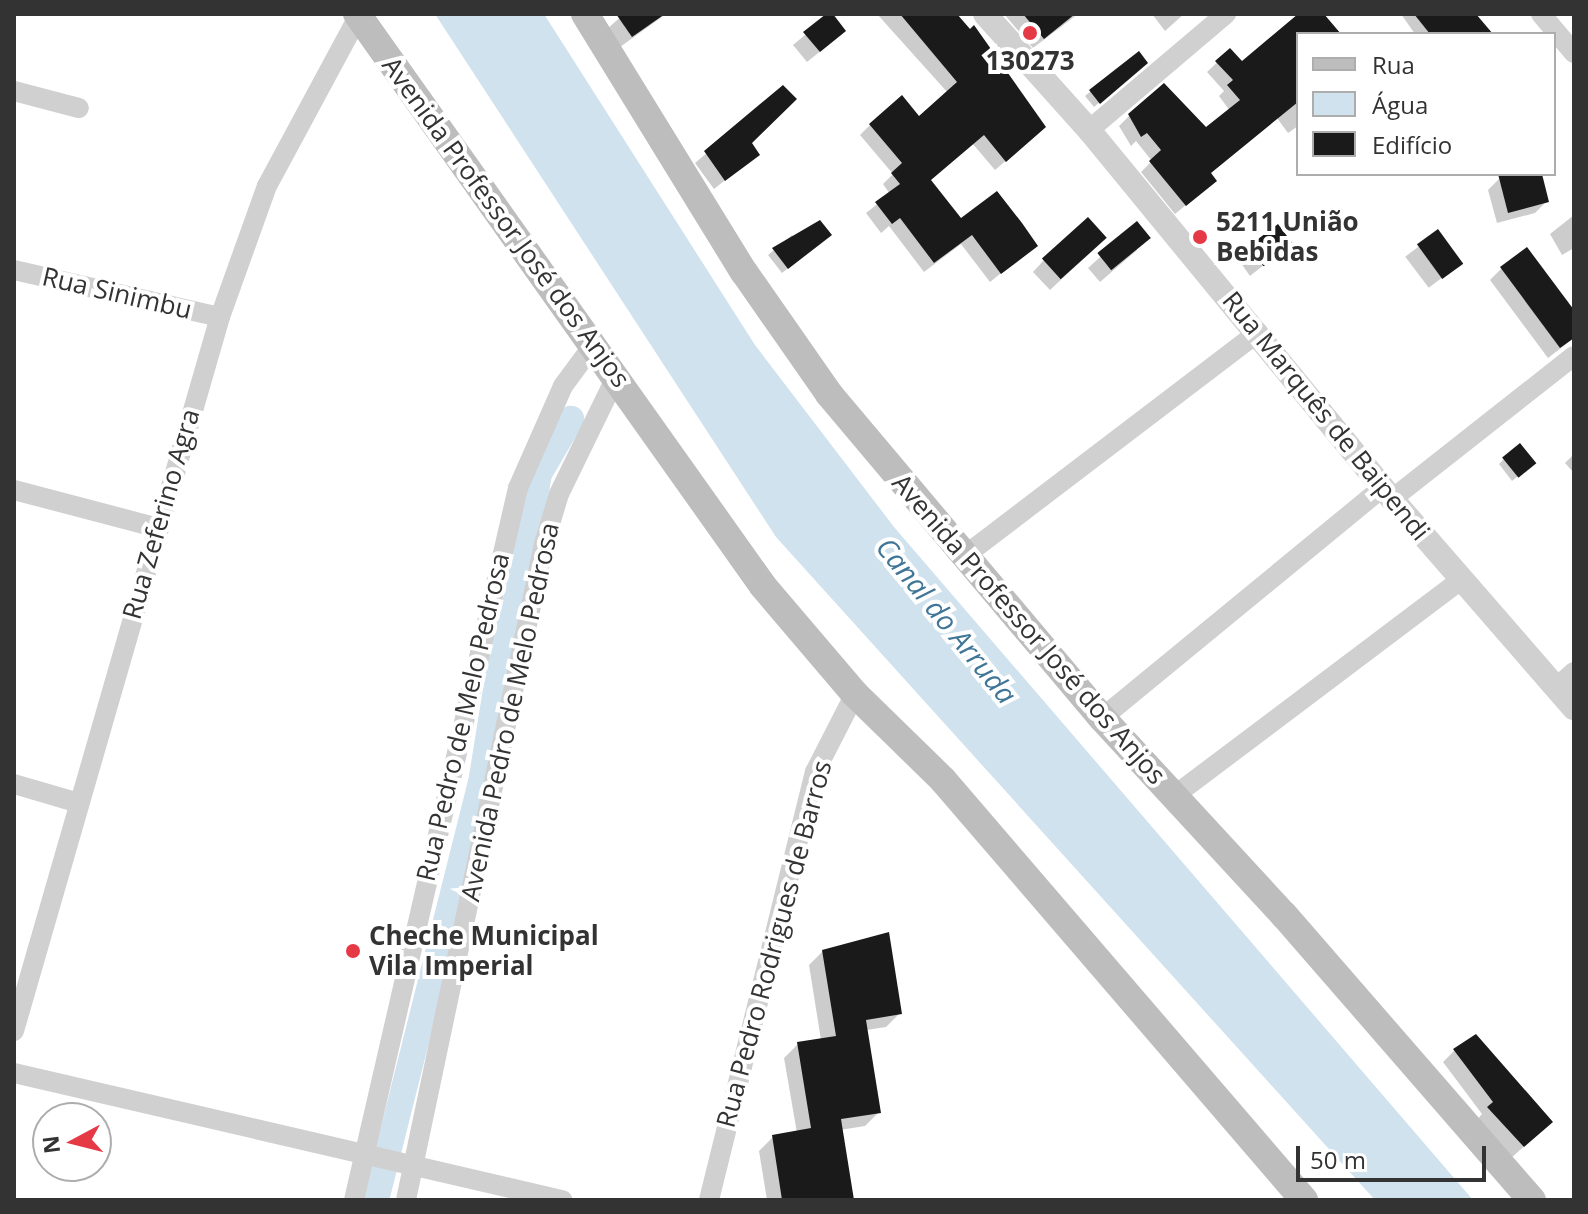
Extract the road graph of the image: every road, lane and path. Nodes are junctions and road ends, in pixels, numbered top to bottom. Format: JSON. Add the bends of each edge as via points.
{"nodes":[{"id":1,"x":585,"y":14,"type":"edge"},
{"id":2,"x":985,"y":14,"type":"edge"},
{"id":3,"x":1226,"y":14,"type":"edge"},
{"id":4,"x":1541,"y":14,"type":"edge"},
{"id":5,"x":358,"y":16,"type":"edge"},
{"id":6,"x":1574,"y":53,"type":"edge"},
{"id":7,"x":14,"y":91,"type":"edge"},
{"id":8,"x":79,"y":108,"type":"dead end"},
{"id":9,"x":1089,"y":130,"type":"junction"},
{"id":10,"x":14,"y":270,"type":"edge"},
{"id":11,"x":220,"y":317,"type":"junction"},
{"id":12,"x":1258,"y":332,"type":"junction"},
{"id":13,"x":594,"y":344,"type":"junction"},
{"id":14,"x":1574,"y":356,"type":"edge"},
{"id":15,"x":616,"y":377,"type":"junction"},
{"id":16,"x":14,"y":490,"type":"edge"},
{"id":17,"x":1388,"y":493,"type":"junction"},
{"id":18,"x":155,"y":527,"type":"junction"},
{"id":19,"x":963,"y":557,"type":"junction"},
{"id":20,"x":1462,"y":579,"type":"junction"},
{"id":21,"x":1565,"y":680,"type":"edge"},
{"id":22,"x":855,"y":694,"type":"junction"},
{"id":23,"x":1574,"y":708,"type":"edge"},
{"id":24,"x":1102,"y":718,"type":"junction"},
{"id":25,"x":14,"y":784,"type":"edge"},
{"id":26,"x":1174,"y":796,"type":"junction"},
{"id":27,"x":79,"y":803,"type":"junction"},
{"id":28,"x":14,"y":1031,"type":"edge"},
{"id":29,"x":14,"y":1073,"type":"edge"},
{"id":30,"x":369,"y":1156,"type":"junction"},
{"id":31,"x":411,"y":1166,"type":"junction"},
{"id":32,"x":354,"y":1200,"type":"edge"},
{"id":33,"x":406,"y":1200,"type":"edge"},
{"id":34,"x":562,"y":1200,"type":"edge"},
{"id":35,"x":709,"y":1200,"type":"edge"},
{"id":36,"x":1304,"y":1200,"type":"edge"},
{"id":37,"x":1532,"y":1200,"type":"edge"}],
"edges":[{"from":1,"to":19,"type":"main road","name":"Avenida Professor José dos Anjos","via":[[744,272],[812,369]]},
{"from":2,"to":9,"type":"street","name":"Rua Marquês de Baipendi"},
{"from":3,"to":9,"type":"street"},
{"from":4,"to":6,"type":"street"},
{"from":5,"to":11,"type":"street","name":"Rua Zeferino Agra","via":[[267,186]]},
{"from":5,"to":13,"type":"main road","name":"Avenida Professor José dos Anjos"},
{"from":7,"to":8,"type":"street"},
{"from":9,"to":12,"type":"street","name":"Rua Marquês de Baipendi"},
{"from":10,"to":11,"type":"street","name":"Rua Sinimbu"},
{"from":11,"to":18,"type":"street","name":"Rua Zeferino Agra"},
{"from":12,"to":17,"type":"street","name":"Rua Marquês de Baipendi"},
{"from":12,"to":19,"type":"street"},
{"from":13,"to":15,"type":"main road","name":"Avenida Professor José dos Anjos"},
{"from":13,"to":30,"type":"street","name":"Rua Pedro de Melo Pedrosa","via":[[563,386],[518,488]]},
{"from":14,"to":17,"type":"street"},
{"from":15,"to":22,"type":"main road","name":"Avenida Professor José dos Anjos","via":[[763,586]]},
{"from":15,"to":31,"type":"street","name":"Avenida Pedro de Melo Pedrosa","via":[[559,494],[544,544]]},
{"from":16,"to":18,"type":"street"},
{"from":17,"to":20,"type":"street","name":"Rua Marquês de Baipendi"},
{"from":17,"to":24,"type":"street"},
{"from":18,"to":27,"type":"street","name":"Rua Zeferino Agra"},
{"from":19,"to":24,"type":"main road","name":"Avenida Professor José dos Anjos"},
{"from":20,"to":21,"type":"street","name":"Rua Marquês de Baipendi"},
{"from":20,"to":26,"type":"street"},
{"from":21,"to":23,"type":"street","name":"Rua Marquês de Baipendi"},
{"from":22,"to":35,"type":"street","name":"Rua Pedro Rodrigues de Barros","via":[[815,772]]},
{"from":22,"to":36,"type":"main road","name":"Avenida Professor José dos Anjos","via":[[943,780]]},
{"from":24,"to":26,"type":"main road","name":"Avenida Professor José dos Anjos"},
{"from":25,"to":27,"type":"street"},
{"from":26,"to":37,"type":"main road","name":"Avenida Professor José dos Anjos"},
{"from":27,"to":28,"type":"street","name":"Rua Zeferino Agra"},
{"from":29,"to":30,"type":"street"},
{"from":30,"to":31,"type":"street"},
{"from":30,"to":32,"type":"street","name":"Rua Pedro de Melo Pedrosa"},
{"from":31,"to":33,"type":"street","name":"Avenida Pedro de Melo Pedrosa"},
{"from":31,"to":34,"type":"street"}]}
